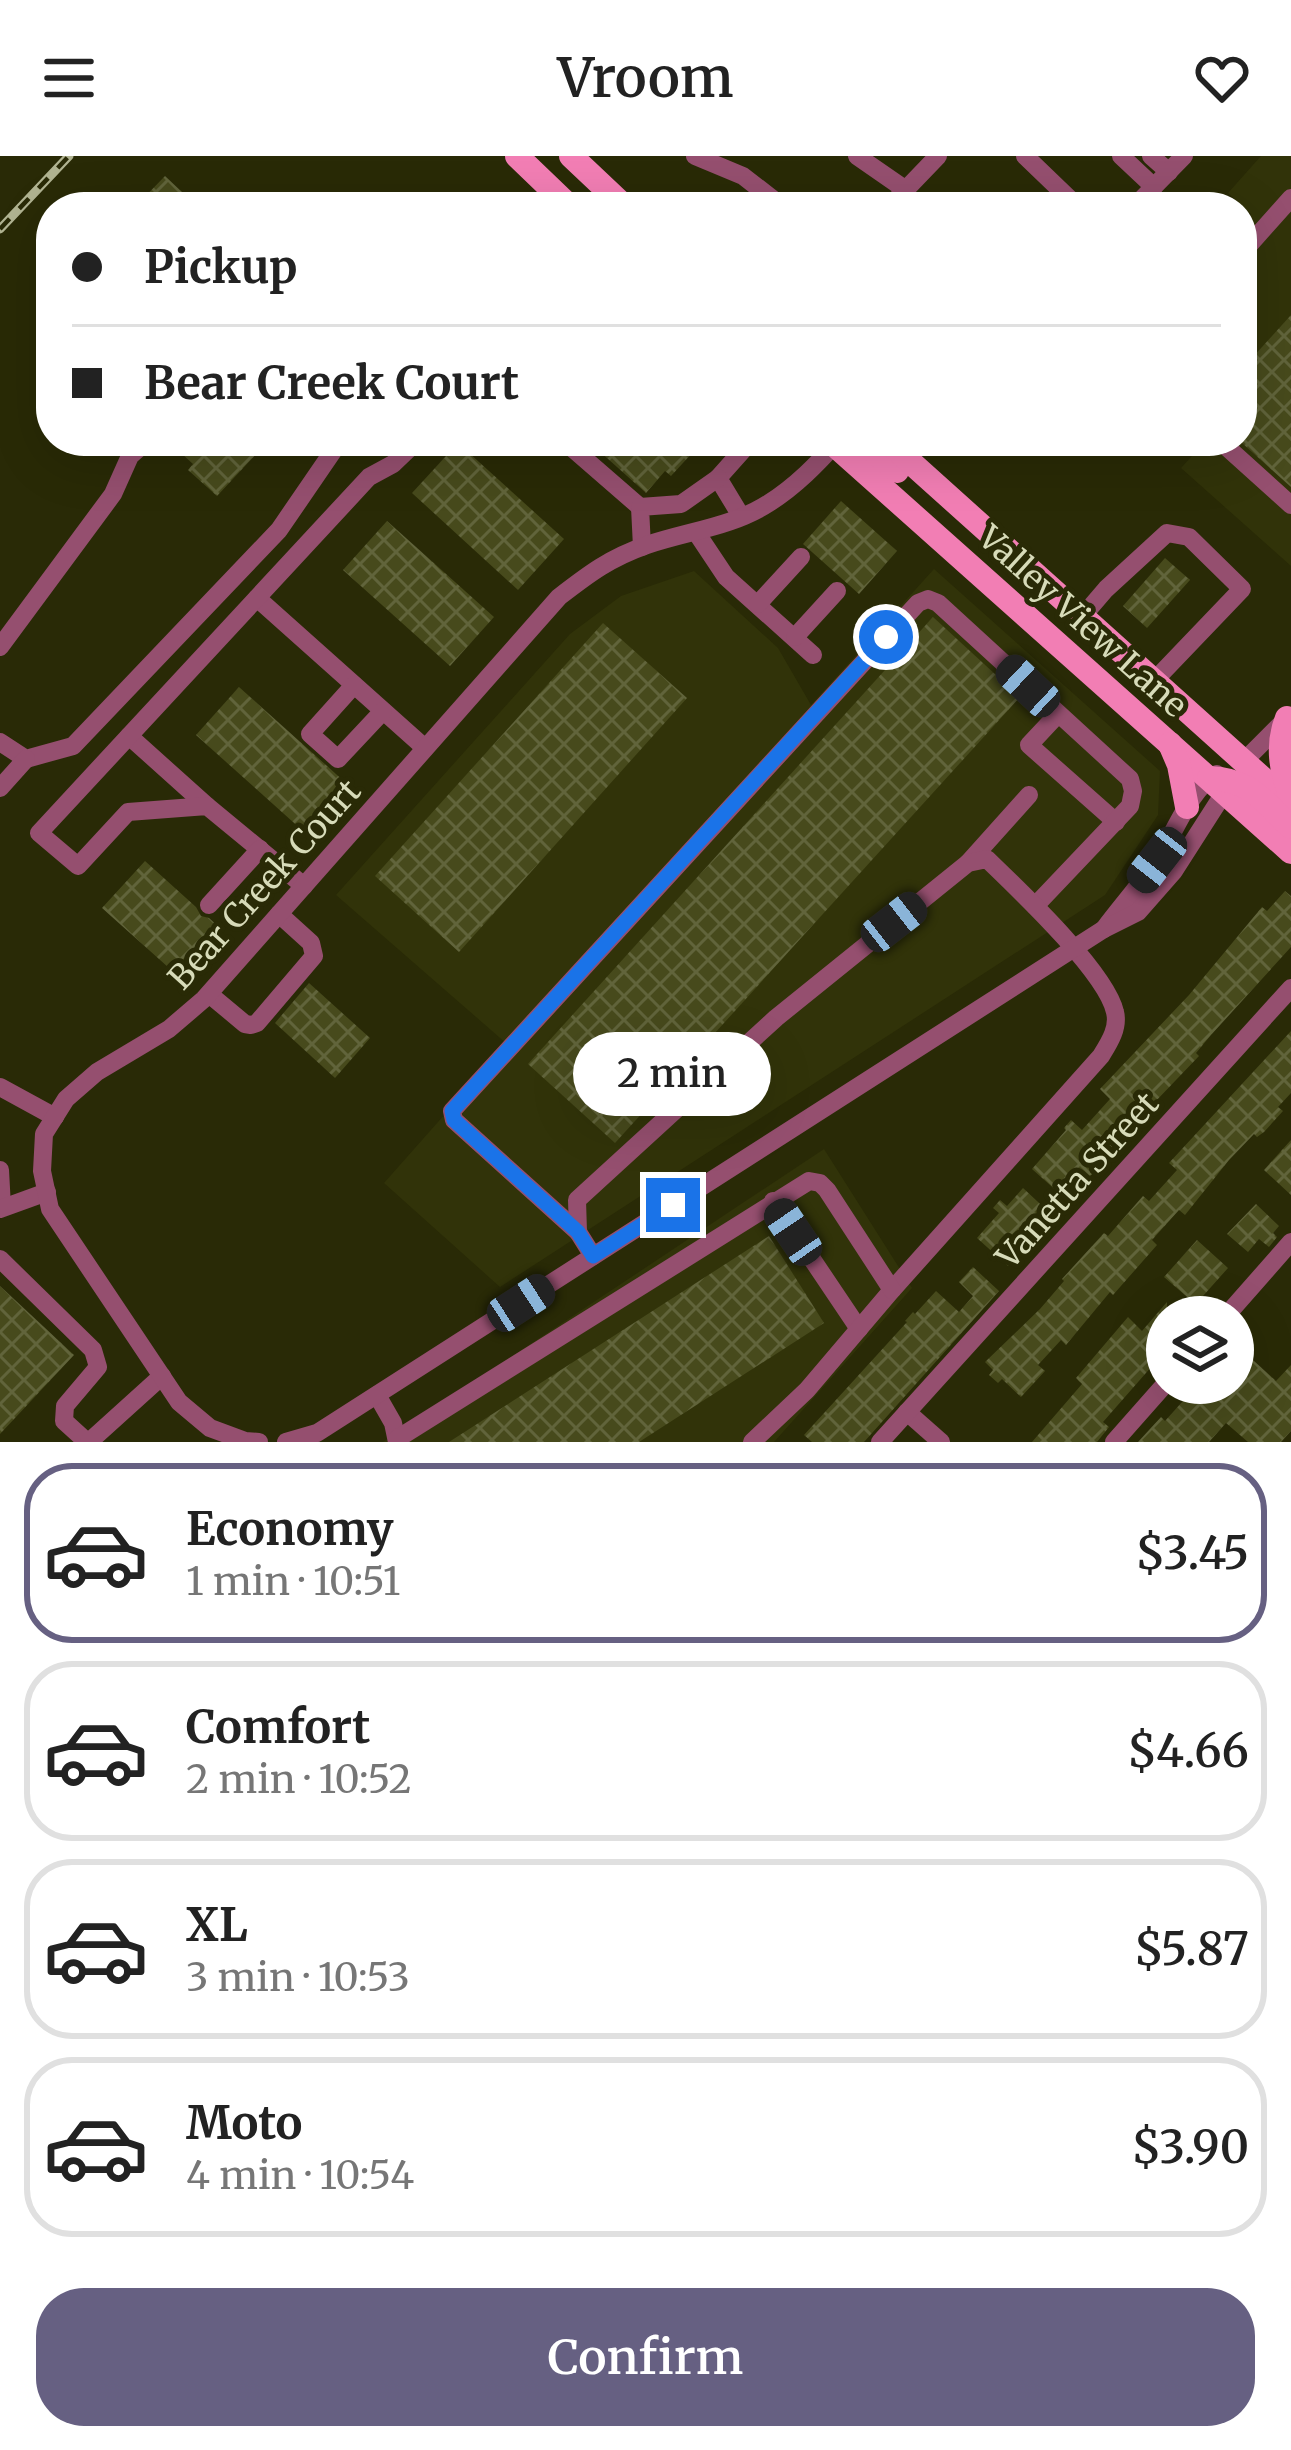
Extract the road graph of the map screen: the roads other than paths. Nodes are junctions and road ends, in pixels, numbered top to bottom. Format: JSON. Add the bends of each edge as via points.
{"nodes":[{"id":1,"x":517,"y":156,"type":"edge"},
{"id":2,"x":695,"y":156,"type":"edge"},
{"id":3,"x":857,"y":156,"type":"edge"},
{"id":4,"x":938,"y":156,"type":"edge"},
{"id":5,"x":1025,"y":156,"type":"edge"},
{"id":6,"x":1121,"y":156,"type":"edge"},
{"id":7,"x":1151,"y":156,"type":"edge"},
{"id":8,"x":1184,"y":156,"type":"edge"},
{"id":9,"x":580,"y":159,"type":"edge"},
{"id":10,"x":1162,"y":180,"type":"junction"},
{"id":11,"x":906,"y":190,"type":"joint"},
{"id":12,"x":548,"y":192,"type":"edge"},
{"id":13,"x":563,"y":192,"type":"edge"},
{"id":14,"x":612,"y":192,"type":"edge"},
{"id":15,"x":764,"y":192,"type":"edge"},
{"id":16,"x":1062,"y":192,"type":"edge"},
{"id":17,"x":1150,"y":192,"type":"edge"},
{"id":18,"x":1291,"y":198,"type":"edge"},
{"id":19,"x":1257,"y":236,"type":"edge"},
{"id":20,"x":125,"y":456,"type":"edge"},
{"id":21,"x":330,"y":456,"type":"edge"},
{"id":22,"x":401,"y":456,"type":"edge"},
{"id":23,"x":581,"y":456,"type":"edge"},
{"id":24,"x":738,"y":456,"type":"edge"},
{"id":25,"x":824,"y":456,"type":"edge"},
{"id":26,"x":852,"y":456,"type":"edge"},
{"id":27,"x":879,"y":456,"type":"edge"},
{"id":28,"x":904,"y":456,"type":"edge"},
{"id":29,"x":1237,"y":456,"type":"edge"},
{"id":30,"x":718,"y":478,"type":"junction"},
{"id":31,"x":1291,"y":505,"type":"edge"},
{"id":32,"x":640,"y":507,"type":"junction"},
{"id":33,"x":741,"y":516,"type":"junction"},
{"id":34,"x":696,"y":532,"type":"junction"},
{"id":35,"x":642,"y":547,"type":"junction"},
{"id":36,"x":1014,"y":556,"type":"junction"},
{"id":37,"x":801,"y":557,"type":"dead end"},
{"id":38,"x":837,"y":591,"type":"dead end"},
{"id":39,"x":257,"y":598,"type":"junction"},
{"id":40,"x":758,"y":604,"type":"junction"},
{"id":41,"x":1082,"y":617,"type":"junction"},
{"id":42,"x":795,"y":638,"type":"junction"},
{"id":43,"x":0,"y":647,"type":"edge"},
{"id":44,"x":814,"y":655,"type":"dead end"},
{"id":45,"x":1154,"y":682,"type":"junction"},
{"id":46,"x":354,"y":685,"type":"junction"},
{"id":47,"x":383,"y":711,"type":"junction"},
{"id":48,"x":1058,"y":714,"type":"junction"},
{"id":49,"x":1289,"y":716,"type":"edge"},
{"id":50,"x":129,"y":736,"type":"junction"},
{"id":51,"x":0,"y":742,"type":"edge"},
{"id":52,"x":1169,"y":742,"type":"junction"},
{"id":53,"x":425,"y":748,"type":"junction"},
{"id":54,"x":26,"y":758,"type":"junction"},
{"id":55,"x":1228,"y":778,"type":"junction"},
{"id":56,"x":0,"y":788,"type":"edge"},
{"id":57,"x":1029,"y":795,"type":"dead end"},
{"id":58,"x":1291,"y":801,"type":"edge"},
{"id":59,"x":207,"y":806,"type":"junction"},
{"id":60,"x":1187,"y":807,"type":"junction"},
{"id":61,"x":1116,"y":822,"type":"junction"},
{"id":62,"x":1291,"y":827,"type":"edge"},
{"id":63,"x":260,"y":850,"type":"junction"},
{"id":64,"x":1291,"y":852,"type":"edge"},
{"id":65,"x":968,"y":863,"type":"junction"},
{"id":66,"x":304,"y":886,"type":"junction"},
{"id":67,"x":209,"y":905,"type":"dead end"},
{"id":68,"x":1035,"y":906,"type":"junction"},
{"id":69,"x":279,"y":914,"type":"junction"},
{"id":70,"x":1104,"y":929,"type":"junction"},
{"id":71,"x":1073,"y":949,"type":"junction"},
{"id":72,"x":1291,"y":988,"type":"edge"},
{"id":73,"x":209,"y":994,"type":"junction"},
{"id":74,"x":0,"y":1087,"type":"edge"},
{"id":75,"x":55,"y":1118,"type":"junction"},
{"id":76,"x":0,"y":1170,"type":"edge"},
{"id":77,"x":47,"y":1192,"type":"junction"},
{"id":78,"x":773,"y":1201,"type":"junction"},
{"id":79,"x":1,"y":1207,"type":"edge"},
{"id":80,"x":578,"y":1232,"type":"junction"},
{"id":81,"x":1291,"y":1242,"type":"edge"},
{"id":82,"x":593,"y":1256,"type":"junction"},
{"id":83,"x":0,"y":1259,"type":"edge"},
{"id":84,"x":892,"y":1290,"type":"junction"},
{"id":85,"x":1243,"y":1296,"type":"edge"},
{"id":86,"x":859,"y":1329,"type":"junction"},
{"id":87,"x":162,"y":1376,"type":"junction"},
{"id":88,"x":377,"y":1395,"type":"junction"},
{"id":89,"x":1148,"y":1404,"type":"edge"},
{"id":90,"x":907,"y":1412,"type":"junction"},
{"id":91,"x":397,"y":1440,"type":"edge"},
{"id":92,"x":88,"y":1442,"type":"edge"},
{"id":93,"x":245,"y":1442,"type":"edge"},
{"id":94,"x":259,"y":1442,"type":"edge"},
{"id":95,"x":286,"y":1442,"type":"edge"},
{"id":96,"x":752,"y":1442,"type":"edge"},
{"id":97,"x":880,"y":1442,"type":"edge"},
{"id":98,"x":941,"y":1442,"type":"edge"},
{"id":99,"x":1114,"y":1442,"type":"edge"}],
"edges":[{"from":1,"to":12,"type":"main road"},
{"from":2,"to":15,"type":"street"},
{"from":3,"to":11,"type":"street"},
{"from":4,"to":11,"type":"street"},
{"from":5,"to":16,"type":"street"},
{"from":6,"to":10,"type":"street"},
{"from":7,"to":10,"type":"street"},
{"from":8,"to":10,"type":"street"},
{"from":9,"to":13,"type":"main road"},
{"from":9,"to":14,"type":"main road"},
{"from":10,"to":17,"type":"street"},
{"from":18,"to":19,"type":"street"},
{"from":20,"to":43,"type":"street","via":[[113,494]]},
{"from":21,"to":54,"type":"street","via":[[279,530],[73,746]]},
{"from":22,"to":39,"type":"street","via":[[369,477]]},
{"from":23,"to":32,"type":"street"},
{"from":24,"to":30,"type":"street"},
{"from":25,"to":33,"type":"street","name":"Bear Creek Court","via":[[804,478]]},
{"from":26,"to":52,"type":"main road","name":"Valley View Lane"},
{"from":27,"to":36,"type":"main road","via":[[971,538]]},
{"from":28,"to":36,"type":"main road","name":"Valley View Lane"},
{"from":29,"to":31,"type":"street"},
{"from":30,"to":32,"type":"street","via":[[682,504]]},
{"from":30,"to":33,"type":"street"},
{"from":32,"to":35,"type":"street"},
{"from":33,"to":34,"type":"street","name":"Bear Creek Court"},
{"from":34,"to":35,"type":"street","name":"Bear Creek Court"},
{"from":34,"to":40,"type":"street","via":[[718,567]]},
{"from":35,"to":53,"type":"street","name":"Bear Creek Court","via":[[605,561],[559,597]]},
{"from":36,"to":41,"type":"main road","name":"Valley View Lane"},
{"from":37,"to":40,"type":"street"},
{"from":38,"to":42,"type":"street"},
{"from":39,"to":46,"type":"street"},
{"from":39,"to":50,"type":"street"},
{"from":40,"to":42,"type":"street"},
{"from":41,"to":45,"type":"main road","name":"Valley View Lane"},
{"from":41,"to":45,"type":"street","via":[[1167,532],[1189,537],[1242,589]]},
{"from":42,"to":44,"type":"street"},
{"from":45,"to":55,"type":"main road","name":"Valley View Lane"},
{"from":46,"to":47,"type":"street"},
{"from":46,"to":47,"type":"street","via":[[310,734],[338,759]]},
{"from":47,"to":53,"type":"street"},
{"from":48,"to":61,"type":"street","via":[[1130,779],[1130,806]]},
{"from":48,"to":61,"type":"street","via":[[1029,745]]},
{"from":48,"to":80,"type":"street","via":[[938,603],[917,603],[452,1111]]},
{"from":49,"to":55,"type":"street"},
{"from":49,"to":58,"type":"main road","via":[[1279,749]]},
{"from":50,"to":59,"type":"street"},
{"from":50,"to":59,"type":"street","via":[[39,833],[79,866],[128,812]]},
{"from":51,"to":54,"type":"street"},
{"from":52,"to":55,"type":"main road","name":"Valley View Lane"},
{"from":52,"to":60,"type":"main road"},
{"from":53,"to":66,"type":"street","name":"Bear Creek Court"},
{"from":54,"to":56,"type":"street"},
{"from":55,"to":58,"type":"main road","name":"Valley View Lane"},
{"from":55,"to":60,"type":"street"},
{"from":55,"to":62,"type":"main road"},
{"from":55,"to":64,"type":"main road","name":"Valley View Lane"},
{"from":55,"to":70,"type":"street","via":[[1174,871],[1138,912]]},
{"from":57,"to":65,"type":"street"},
{"from":59,"to":63,"type":"street"},
{"from":60,"to":70,"type":"street"},
{"from":61,"to":68,"type":"street"},
{"from":63,"to":66,"type":"street"},
{"from":63,"to":67,"type":"street"},
{"from":65,"to":68,"type":"street","via":[[987,859]]},
{"from":65,"to":80,"type":"street","via":[[776,1018],[609,1168],[577,1200]]},
{"from":66,"to":69,"type":"street","name":"Bear Creek Court"},
{"from":68,"to":71,"type":"street"},
{"from":69,"to":73,"type":"street","name":"Bear Creek Court"},
{"from":69,"to":73,"type":"street","via":[[314,956],[257,1023],[245,1024]]},
{"from":70,"to":71,"type":"street"},
{"from":71,"to":82,"type":"street"},
{"from":71,"to":84,"type":"street","via":[[1104,988],[1116,1015],[1113,1036]]},
{"from":72,"to":90,"type":"street","name":"Vanetta Street"},
{"from":73,"to":75,"type":"street","name":"Bear Creek Court","via":[[97,1072]]},
{"from":74,"to":75,"type":"street"},
{"from":75,"to":77,"type":"street","name":"Bear Creek Court","via":[[44,1134]]},
{"from":76,"to":79,"type":"street"},
{"from":77,"to":79,"type":"street"},
{"from":77,"to":87,"type":"street","name":"Bear Creek Court","via":[[50,1209]]},
{"from":78,"to":84,"type":"street","via":[[820,1183]]},
{"from":78,"to":86,"type":"street"},
{"from":78,"to":91,"type":"street"},
{"from":80,"to":82,"type":"street"},
{"from":81,"to":85,"type":"street"},
{"from":82,"to":88,"type":"street"},
{"from":83,"to":92,"type":"street","via":[[93,1350],[98,1367],[65,1406],[64,1421]]},
{"from":84,"to":86,"type":"street"},
{"from":86,"to":96,"type":"street"},
{"from":87,"to":92,"type":"street"},
{"from":87,"to":93,"type":"street","name":"Bear Creek Court","via":[[210,1428]]},
{"from":88,"to":91,"type":"street"},
{"from":88,"to":95,"type":"street","via":[[317,1433]]},
{"from":89,"to":99,"type":"street"},
{"from":90,"to":97,"type":"street","name":"Vanetta Street"},
{"from":90,"to":98,"type":"street"},
{"from":93,"to":94,"type":"street","name":"Bear Creek Court"}]}
